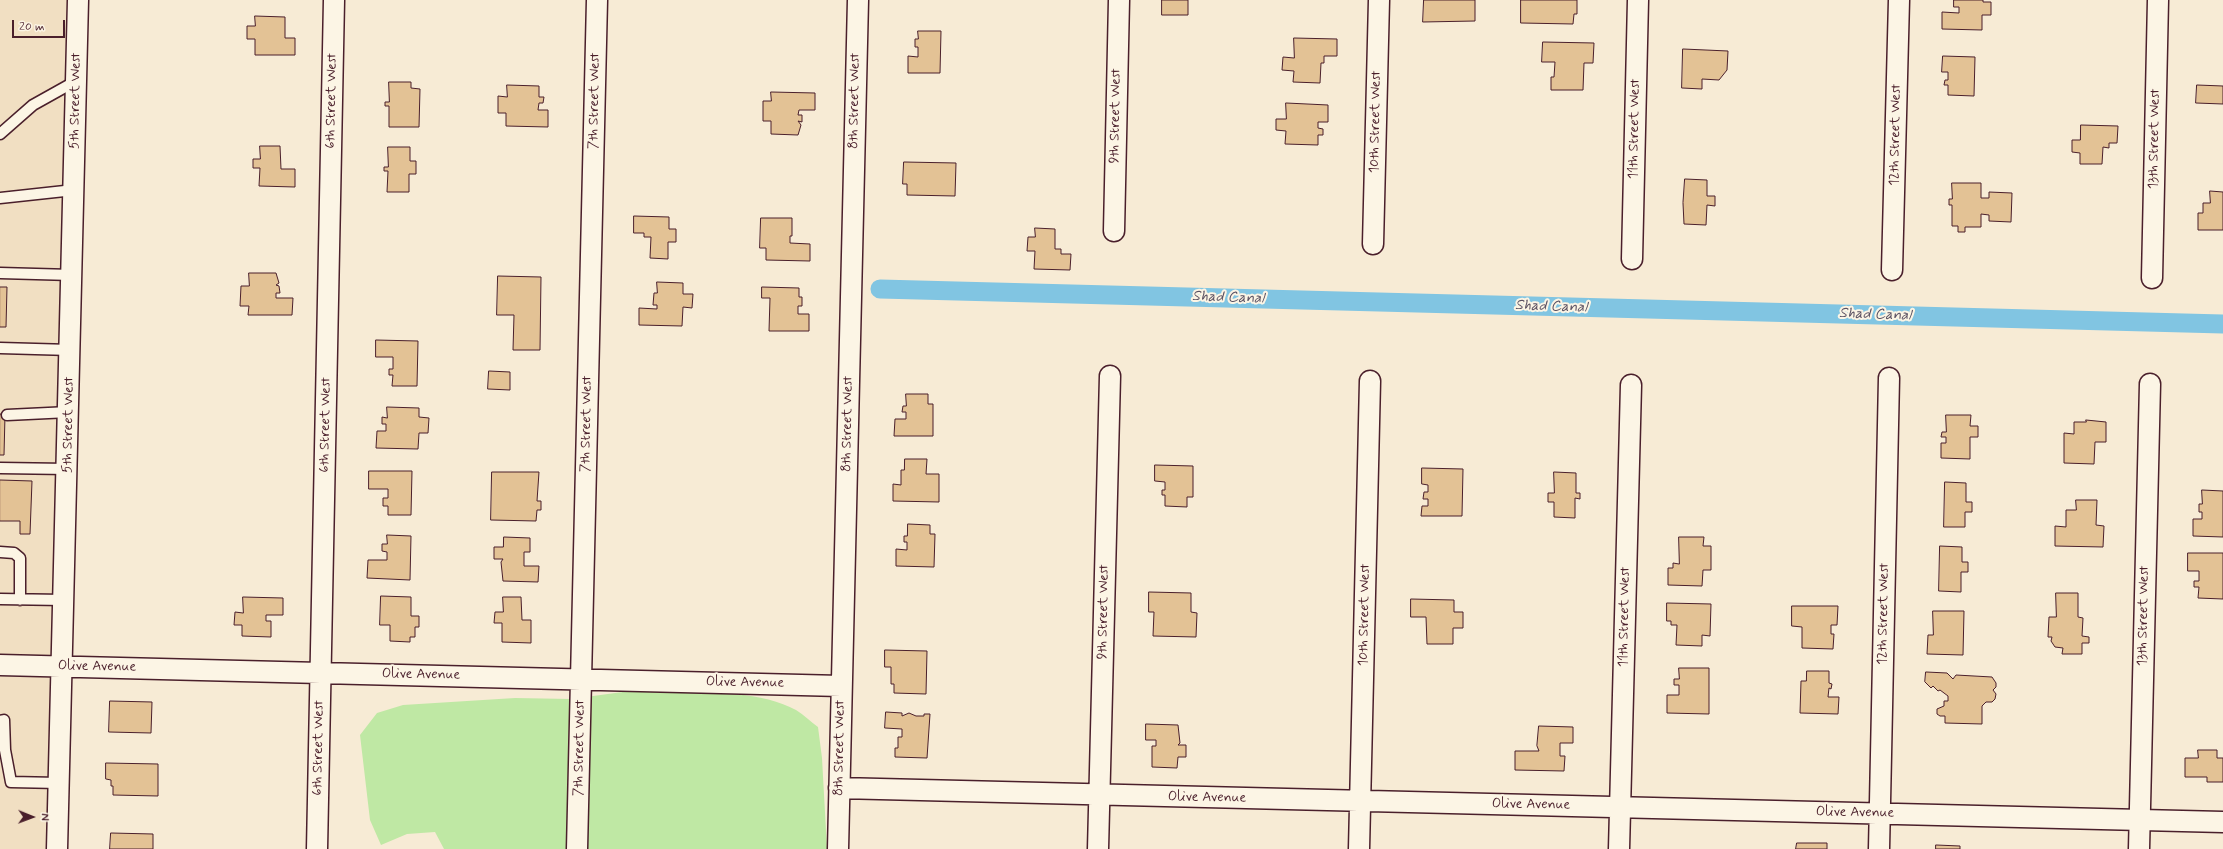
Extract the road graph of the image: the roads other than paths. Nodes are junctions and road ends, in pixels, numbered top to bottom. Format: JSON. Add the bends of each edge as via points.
{"nodes":[{"id":1,"x":78,"y":0,"type":"edge"},
{"id":2,"x":334,"y":0,"type":"edge"},
{"id":3,"x":597,"y":0,"type":"edge"},
{"id":4,"x":858,"y":0,"type":"edge"},
{"id":5,"x":1119,"y":0,"type":"edge"},
{"id":6,"x":1379,"y":0,"type":"edge"},
{"id":7,"x":1638,"y":0,"type":"edge"},
{"id":8,"x":1899,"y":0,"type":"edge"},
{"id":9,"x":2158,"y":0,"type":"edge"},
{"id":10,"x":76,"y":81,"type":"junction"},
{"id":11,"x":0,"y":134,"type":"edge"},
{"id":12,"x":74,"y":190,"type":"junction"},
{"id":13,"x":0,"y":198,"type":"edge"},
{"id":14,"x":1114,"y":231,"type":"dead end"},
{"id":15,"x":1373,"y":244,"type":"dead end"},
{"id":16,"x":1632,"y":259,"type":"dead end"},
{"id":17,"x":1892,"y":270,"type":"dead end"},
{"id":18,"x":0,"y":273,"type":"edge"},
{"id":19,"x":72,"y":276,"type":"junction"},
{"id":20,"x":2152,"y":278,"type":"dead end"},
{"id":21,"x":0,"y":348,"type":"edge"},
{"id":22,"x":71,"y":350,"type":"junction"},
{"id":23,"x":1110,"y":376,"type":"dead end"},
{"id":24,"x":1889,"y":378,"type":"dead end"},
{"id":25,"x":1370,"y":382,"type":"dead end"},
{"id":26,"x":2150,"y":384,"type":"dead end"},
{"id":27,"x":1630,"y":386,"type":"dead end"},
{"id":28,"x":69,"y":412,"type":"junction"},
{"id":29,"x":7,"y":415,"type":"dead end"},
{"id":30,"x":0,"y":468,"type":"edge"},
{"id":31,"x":68,"y":469,"type":"junction"},
{"id":32,"x":0,"y":552,"type":"edge"},
{"id":33,"x":0,"y":599,"type":"edge"},
{"id":34,"x":20,"y":600,"type":"junction"},
{"id":35,"x":64,"y":600,"type":"junction"},
{"id":36,"x":0,"y":665,"type":"edge"},
{"id":37,"x":61,"y":666,"type":"junction"},
{"id":38,"x":320,"y":673,"type":"junction"},
{"id":39,"x":581,"y":679,"type":"junction"},
{"id":40,"x":841,"y":686,"type":"junction"},
{"id":41,"x":0,"y":720,"type":"edge"},
{"id":42,"x":59,"y":783,"type":"junction"},
{"id":43,"x":839,"y":788,"type":"junction"},
{"id":44,"x":1099,"y":795,"type":"junction"},
{"id":45,"x":1360,"y":802,"type":"junction"},
{"id":46,"x":1618,"y":808,"type":"junction"},
{"id":47,"x":1880,"y":814,"type":"junction"},
{"id":48,"x":2140,"y":821,"type":"junction"},
{"id":49,"x":2223,"y":822,"type":"edge"},
{"id":50,"x":57,"y":849,"type":"edge"},
{"id":51,"x":317,"y":849,"type":"edge"},
{"id":52,"x":577,"y":849,"type":"edge"},
{"id":53,"x":838,"y":849,"type":"edge"},
{"id":54,"x":1098,"y":849,"type":"edge"},
{"id":55,"x":1359,"y":849,"type":"edge"},
{"id":56,"x":1619,"y":849,"type":"edge"},
{"id":57,"x":1879,"y":849,"type":"edge"},
{"id":58,"x":2139,"y":849,"type":"edge"}],
"edges":[{"from":1,"to":10,"type":"street","name":"5th Street West"},
{"from":2,"to":38,"type":"street","name":"6th Street West"},
{"from":3,"to":39,"type":"street","name":"7th Street West"},
{"from":4,"to":40,"type":"street","name":"8th Street West"},
{"from":5,"to":14,"type":"street","name":"9th Street West"},
{"from":6,"to":15,"type":"street","name":"10th Street West"},
{"from":7,"to":16,"type":"street","name":"11th Street West"},
{"from":8,"to":17,"type":"street","name":"12th Street West"},
{"from":9,"to":20,"type":"street","name":"13th Street West"},
{"from":10,"to":11,"type":"lane","via":[[33,105]]},
{"from":10,"to":12,"type":"street","name":"5th Street West"},
{"from":12,"to":13,"type":"lane"},
{"from":12,"to":19,"type":"street","name":"5th Street West"},
{"from":18,"to":19,"type":"lane"},
{"from":19,"to":22,"type":"street","name":"5th Street West"},
{"from":21,"to":22,"type":"lane"},
{"from":22,"to":28,"type":"street","name":"5th Street West"},
{"from":23,"to":44,"type":"street","name":"9th Street West"},
{"from":24,"to":47,"type":"street","name":"12th Street West"},
{"from":25,"to":45,"type":"street","name":"10th Street West"},
{"from":26,"to":48,"type":"street","name":"13th Street West"},
{"from":27,"to":46,"type":"street","name":"11th Street West"},
{"from":28,"to":29,"type":"lane"},
{"from":28,"to":31,"type":"street","name":"5th Street West"},
{"from":30,"to":31,"type":"lane"},
{"from":31,"to":35,"type":"street","name":"5th Street West"},
{"from":32,"to":34,"type":"lane","via":[[14,553],[20,558]]},
{"from":33,"to":34,"type":"lane"},
{"from":34,"to":35,"type":"lane"},
{"from":35,"to":37,"type":"street","name":"5th Street West"},
{"from":36,"to":37,"type":"street","name":"Olive Avenue"},
{"from":37,"to":38,"type":"street","name":"Olive Avenue"},
{"from":37,"to":42,"type":"street","name":"5th Street West"},
{"from":38,"to":39,"type":"street","name":"Olive Avenue"},
{"from":38,"to":51,"type":"street","name":"6th Street West"},
{"from":39,"to":40,"type":"street","name":"Olive Avenue"},
{"from":39,"to":52,"type":"street","name":"7th Street West"},
{"from":40,"to":43,"type":"street","name":"8th Street West"},
{"from":41,"to":42,"type":"lane","via":[[4,720],[5,750],[11,782]]},
{"from":42,"to":50,"type":"street","name":"5th Street West"},
{"from":43,"to":44,"type":"street","name":"Olive Avenue"},
{"from":43,"to":53,"type":"street","name":"8th Street West"},
{"from":44,"to":45,"type":"street","name":"Olive Avenue"},
{"from":44,"to":54,"type":"street","name":"9th Street West"},
{"from":45,"to":46,"type":"street","name":"Olive Avenue"},
{"from":45,"to":55,"type":"street","name":"10th Street West"},
{"from":46,"to":47,"type":"street","name":"Olive Avenue"},
{"from":46,"to":56,"type":"street","name":"11th Street West"},
{"from":47,"to":48,"type":"street","name":"Olive Avenue"},
{"from":47,"to":57,"type":"street","name":"12th Street West"},
{"from":48,"to":49,"type":"street","name":"Olive Avenue"},
{"from":48,"to":58,"type":"street","name":"13th Street West"}]}
